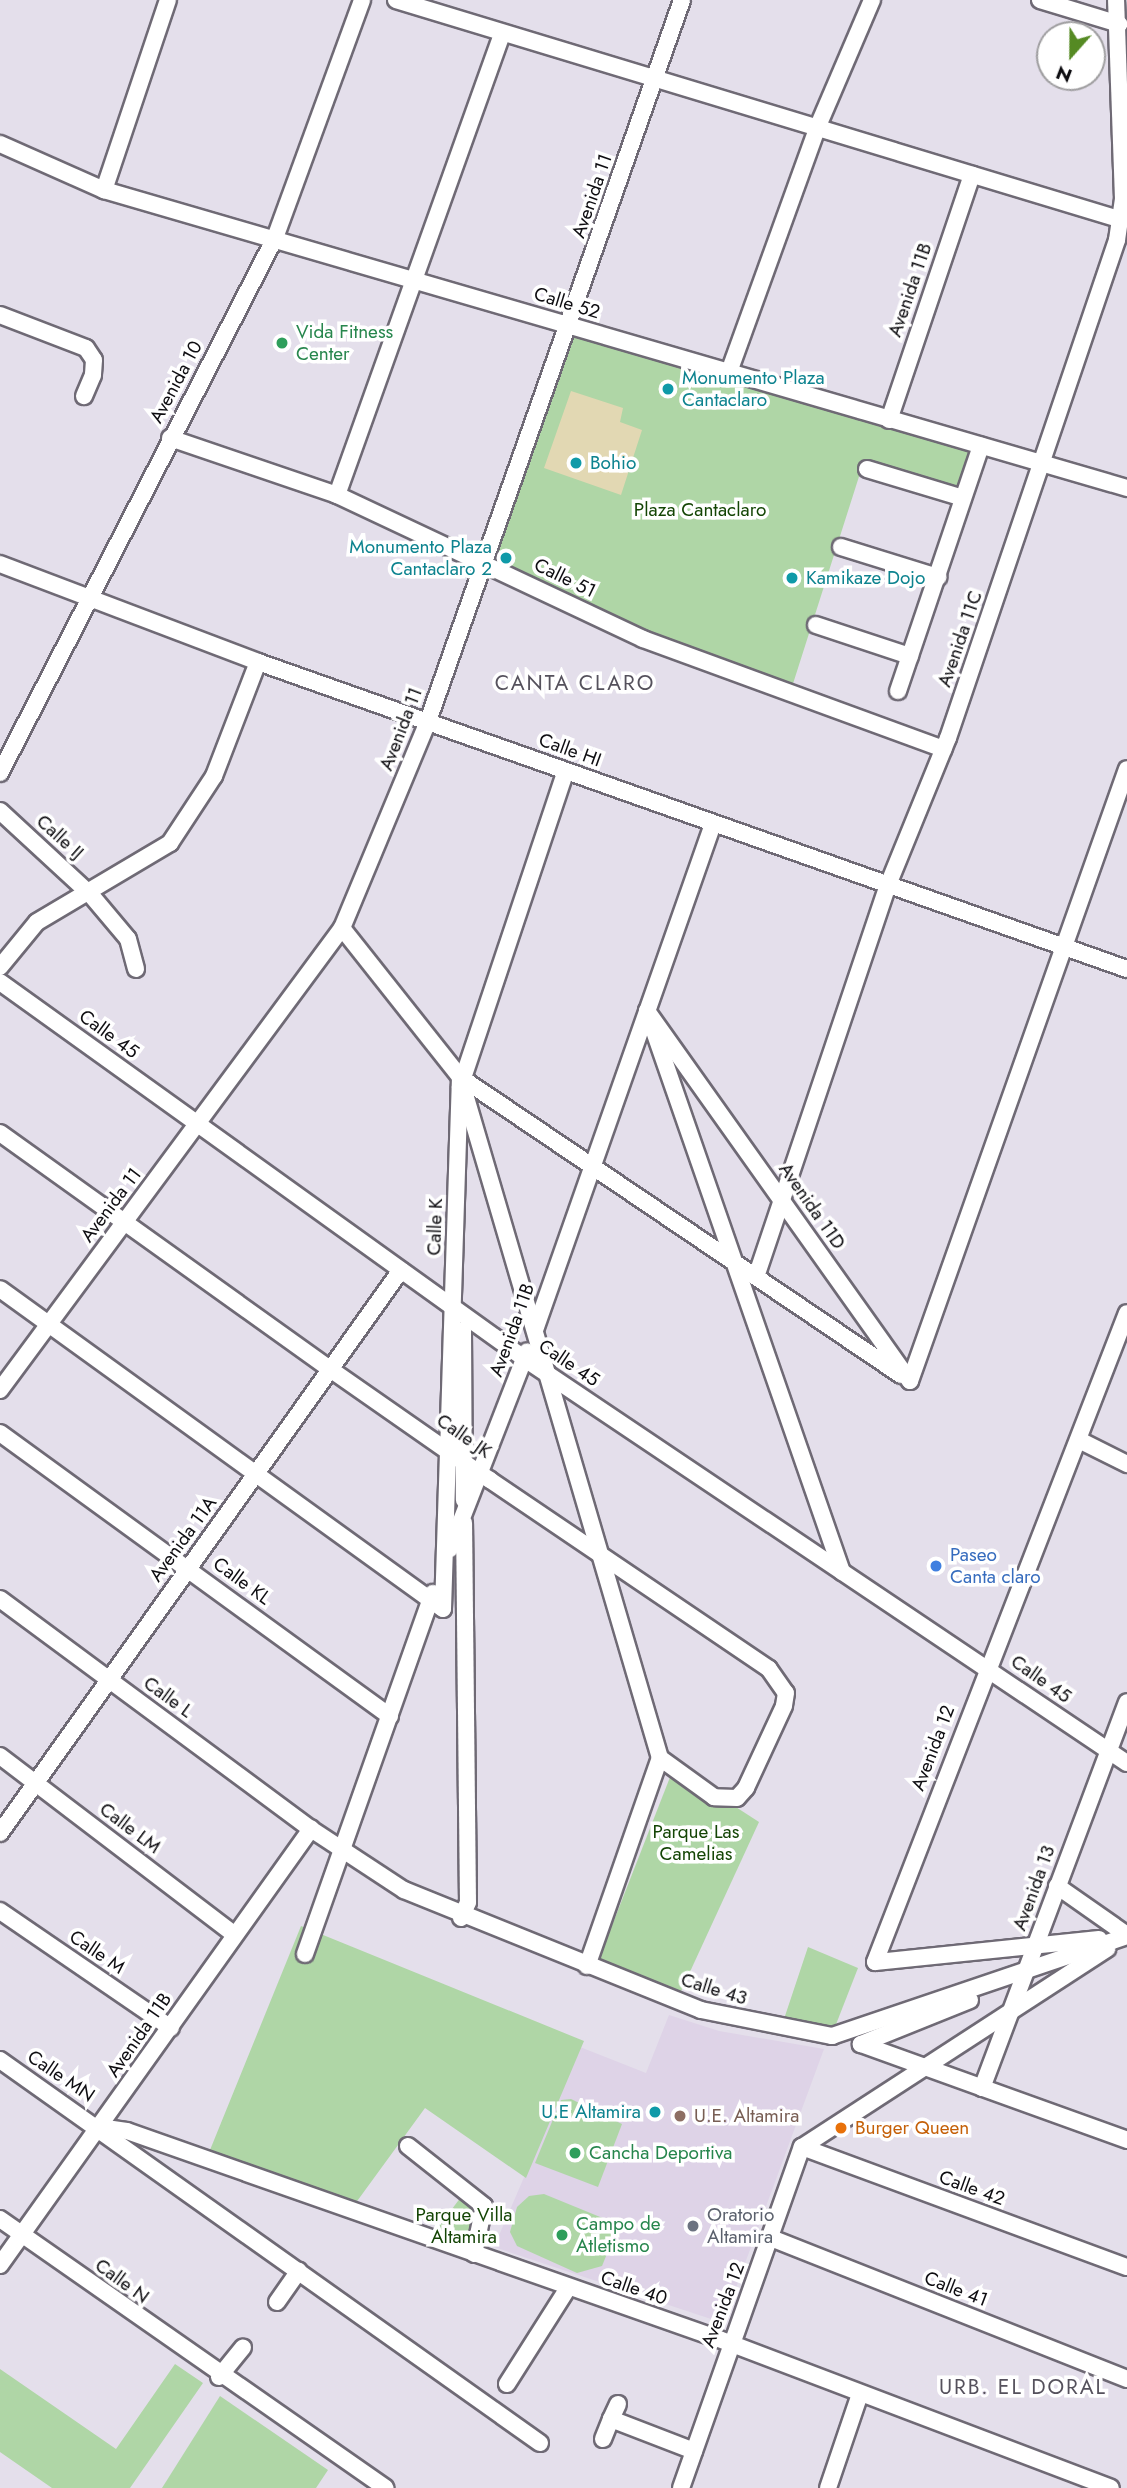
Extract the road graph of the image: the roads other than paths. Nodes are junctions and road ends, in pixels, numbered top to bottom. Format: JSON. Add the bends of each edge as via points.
{"nodes":[{"id":1,"x":168,"y":0,"type":"edge"},
{"id":2,"x":362,"y":0,"type":"edge"},
{"id":3,"x":396,"y":0,"type":"edge"},
{"id":4,"x":682,"y":0,"type":"edge"},
{"id":5,"x":872,"y":0,"type":"edge"},
{"id":6,"x":1040,"y":0,"type":"edge"},
{"id":7,"x":1116,"y":0,"type":"edge"},
{"id":8,"x":1119,"y":24,"type":"junction"},
{"id":9,"x":502,"y":34,"type":"junction"},
{"id":10,"x":654,"y":78,"type":"junction"},
{"id":11,"x":818,"y":126,"type":"junction"},
{"id":12,"x":0,"y":144,"type":"edge"},
{"id":13,"x":972,"y":175,"type":"junction"},
{"id":14,"x":104,"y":190,"type":"junction"},
{"id":15,"x":1122,"y":220,"type":"junction"},
{"id":16,"x":275,"y":239,"type":"junction"},
{"id":17,"x":418,"y":279,"type":"junction"},
{"id":18,"x":0,"y":315,"type":"edge"},
{"id":19,"x":570,"y":326,"type":"junction"},
{"id":20,"x":729,"y":372,"type":"junction"},
{"id":21,"x":84,"y":396,"type":"dead end"},
{"id":22,"x":888,"y":419,"type":"junction"},
{"id":23,"x":170,"y":438,"type":"junction"},
{"id":24,"x":981,"y":446,"type":"junction"},
{"id":25,"x":1043,"y":464,"type":"junction"},
{"id":26,"x":867,"y":469,"type":"dead end"},
{"id":27,"x":1127,"y":488,"type":"edge"},
{"id":28,"x":338,"y":495,"type":"junction"},
{"id":29,"x":963,"y":498,"type":"junction"},
{"id":30,"x":841,"y":547,"type":"dead end"},
{"id":31,"x":484,"y":562,"type":"junction"},
{"id":32,"x":0,"y":564,"type":"edge"},
{"id":33,"x":938,"y":576,"type":"junction"},
{"id":34,"x":88,"y":598,"type":"junction"},
{"id":35,"x":816,"y":625,"type":"dead end"},
{"id":36,"x":910,"y":656,"type":"junction"},
{"id":37,"x":258,"y":662,"type":"junction"},
{"id":38,"x":898,"y":691,"type":"dead end"},
{"id":39,"x":428,"y":721,"type":"junction"},
{"id":40,"x":944,"y":749,"type":"junction"},
{"id":41,"x":1127,"y":769,"type":"edge"},
{"id":42,"x":566,"y":771,"type":"junction"},
{"id":43,"x":0,"y":773,"type":"edge"},
{"id":44,"x":0,"y":811,"type":"edge"},
{"id":45,"x":713,"y":824,"type":"junction"},
{"id":46,"x":888,"y":885,"type":"junction"},
{"id":47,"x":91,"y":895,"type":"junction"},
{"id":48,"x":342,"y":928,"type":"junction"},
{"id":49,"x":1064,"y":946,"type":"junction"},
{"id":50,"x":0,"y":967,"type":"edge"},
{"id":51,"x":136,"y":969,"type":"dead end"},
{"id":52,"x":1127,"y":970,"type":"edge"},
{"id":53,"x":0,"y":982,"type":"edge"},
{"id":54,"x":647,"y":1011,"type":"junction"},
{"id":55,"x":460,"y":1077,"type":"junction"},
{"id":56,"x":198,"y":1124,"type":"junction"},
{"id":57,"x":0,"y":1133,"type":"edge"},
{"id":58,"x":593,"y":1165,"type":"junction"},
{"id":59,"x":125,"y":1222,"type":"junction"},
{"id":60,"x":401,"y":1270,"type":"junction"},
{"id":61,"x":756,"y":1277,"type":"junction"},
{"id":62,"x":0,"y":1289,"type":"edge"},
{"id":63,"x":1127,"y":1313,"type":"edge"},
{"id":64,"x":48,"y":1324,"type":"junction"},
{"id":65,"x":525,"y":1359,"type":"junction"},
{"id":66,"x":330,"y":1369,"type":"junction"},
{"id":67,"x":910,"y":1381,"type":"junction"},
{"id":68,"x":0,"y":1390,"type":"edge"},
{"id":69,"x":0,"y":1433,"type":"edge"},
{"id":70,"x":1079,"y":1440,"type":"junction"},
{"id":71,"x":1127,"y":1464,"type":"edge"},
{"id":72,"x":479,"y":1473,"type":"junction"},
{"id":73,"x":255,"y":1474,"type":"junction"},
{"id":74,"x":188,"y":1567,"type":"junction"},
{"id":75,"x":842,"y":1572,"type":"junction"},
{"id":76,"x":0,"y":1599,"type":"edge"},
{"id":77,"x":430,"y":1600,"type":"junction"},
{"id":78,"x":986,"y":1667,"type":"junction"},
{"id":79,"x":108,"y":1680,"type":"junction"},
{"id":80,"x":1127,"y":1702,"type":"edge"},
{"id":81,"x":390,"y":1716,"type":"junction"},
{"id":82,"x":1108,"y":1750,"type":"junction"},
{"id":83,"x":0,"y":1756,"type":"edge"},
{"id":84,"x":660,"y":1758,"type":"junction"},
{"id":85,"x":1127,"y":1763,"type":"edge"},
{"id":86,"x":37,"y":1784,"type":"junction"},
{"id":87,"x":311,"y":1829,"type":"junction"},
{"id":88,"x":0,"y":1833,"type":"edge"},
{"id":89,"x":344,"y":1848,"type":"junction"},
{"id":90,"x":1057,"y":1886,"type":"junction"},
{"id":91,"x":0,"y":1911,"type":"edge"},
{"id":92,"x":461,"y":1918,"type":"junction"},
{"id":93,"x":234,"y":1934,"type":"junction"},
{"id":94,"x":1127,"y":1936,"type":"edge"},
{"id":95,"x":305,"y":1954,"type":"dead end"},
{"id":96,"x":587,"y":1966,"type":"junction"},
{"id":97,"x":171,"y":2028,"type":"junction"},
{"id":98,"x":0,"y":2060,"type":"edge"},
{"id":99,"x":982,"y":2088,"type":"junction"},
{"id":100,"x":99,"y":2127,"type":"junction"},
{"id":101,"x":1127,"y":2140,"type":"edge"},
{"id":102,"x":408,"y":2146,"type":"dead end"},
{"id":103,"x":802,"y":2147,"type":"junction"},
{"id":104,"x":0,"y":2219,"type":"edge"},
{"id":105,"x":22,"y":2235,"type":"junction"},
{"id":106,"x":771,"y":2238,"type":"junction"},
{"id":107,"x":474,"y":2254,"type":"junction"},
{"id":108,"x":0,"y":2265,"type":"edge"},
{"id":109,"x":1127,"y":2267,"type":"edge"},
{"id":110,"x":299,"y":2271,"type":"junction"},
{"id":111,"x":568,"y":2288,"type":"junction"},
{"id":112,"x":277,"y":2302,"type":"dead end"},
{"id":113,"x":730,"y":2343,"type":"junction"},
{"id":114,"x":243,"y":2347,"type":"dead end"},
{"id":115,"x":219,"y":2377,"type":"junction"},
{"id":116,"x":1127,"y":2379,"type":"edge"},
{"id":117,"x":507,"y":2384,"type":"dead end"},
{"id":118,"x":860,"y":2394,"type":"junction"},
{"id":119,"x":603,"y":2439,"type":"dead end"},
{"id":120,"x":540,"y":2443,"type":"dead end"},
{"id":121,"x":694,"y":2451,"type":"junction"},
{"id":122,"x":386,"y":2488,"type":"edge"},
{"id":123,"x":681,"y":2488,"type":"edge"},
{"id":124,"x":828,"y":2488,"type":"edge"},
{"id":125,"x":1111,"y":2488,"type":"edge"}],
"edges":[{"from":1,"to":14,"type":"street"},
{"from":2,"to":16,"type":"street","name":"Avenida 10"},
{"from":3,"to":9,"type":"street"},
{"from":4,"to":10,"type":"street","name":"Avenida 11"},
{"from":5,"to":11,"type":"street"},
{"from":6,"to":8,"type":"street"},
{"from":7,"to":8,"type":"street","name":"Avenida 11C"},
{"from":8,"to":15,"type":"street","name":"Avenida 11C"},
{"from":9,"to":10,"type":"street"},
{"from":9,"to":17,"type":"street"},
{"from":10,"to":11,"type":"street"},
{"from":10,"to":19,"type":"street","name":"Avenida 11"},
{"from":11,"to":13,"type":"street"},
{"from":11,"to":20,"type":"street"},
{"from":12,"to":14,"type":"street","name":"Calle 52"},
{"from":13,"to":15,"type":"street"},
{"from":13,"to":22,"type":"street","name":"Avenida 11B"},
{"from":14,"to":16,"type":"street","name":"Calle 52"},
{"from":15,"to":25,"type":"street","name":"Avenida 11C"},
{"from":16,"to":17,"type":"street","name":"Calle 52"},
{"from":16,"to":23,"type":"street","name":"Avenida 10"},
{"from":17,"to":19,"type":"street","name":"Calle 52"},
{"from":17,"to":28,"type":"street"},
{"from":18,"to":21,"type":"street","via":[[86,348],[94,360]]},
{"from":19,"to":20,"type":"street","name":"Calle 52"},
{"from":19,"to":31,"type":"street","name":"Avenida 11"},
{"from":20,"to":22,"type":"street","name":"Calle 52"},
{"from":22,"to":24,"type":"street","name":"Calle 52"},
{"from":23,"to":28,"type":"street","name":"Calle 51"},
{"from":23,"to":34,"type":"street","name":"Avenida 10"},
{"from":24,"to":25,"type":"street","name":"Calle 52"},
{"from":24,"to":29,"type":"street"},
{"from":25,"to":27,"type":"street","name":"Calle 52"},
{"from":25,"to":40,"type":"street","name":"Avenida 11C"},
{"from":26,"to":29,"type":"street"},
{"from":28,"to":31,"type":"street","name":"Calle 51"},
{"from":29,"to":33,"type":"street"},
{"from":30,"to":33,"type":"street"},
{"from":31,"to":39,"type":"street","name":"Avenida 11"},
{"from":31,"to":40,"type":"street","name":"Calle 51","via":[[643,639]]},
{"from":32,"to":34,"type":"street","name":"Calle HI"},
{"from":33,"to":36,"type":"street"},
{"from":34,"to":37,"type":"street","name":"Calle HI"},
{"from":34,"to":43,"type":"street","name":"Avenida 10"},
{"from":35,"to":36,"type":"street"},
{"from":36,"to":38,"type":"street"},
{"from":37,"to":39,"type":"street","name":"Calle HI"},
{"from":37,"to":47,"type":"street","via":[[196,811],[170,843]]},
{"from":39,"to":42,"type":"street","name":"Calle HI"},
{"from":39,"to":48,"type":"street","name":"Avenida 11"},
{"from":40,"to":46,"type":"street","name":"Avenida 11C"},
{"from":41,"to":49,"type":"street"},
{"from":42,"to":45,"type":"street","name":"Calle HI"},
{"from":42,"to":55,"type":"street"},
{"from":44,"to":47,"type":"street","name":"Calle IJ"},
{"from":45,"to":46,"type":"street","name":"Calle HI"},
{"from":45,"to":54,"type":"street","name":"Avenida 11B"},
{"from":46,"to":49,"type":"street","name":"Calle HI"},
{"from":46,"to":61,"type":"street","name":"Avenida 11C"},
{"from":47,"to":50,"type":"street","via":[[37,922]]},
{"from":47,"to":51,"type":"street","name":"Calle IJ","via":[[128,939]]},
{"from":48,"to":55,"type":"street"},
{"from":48,"to":56,"type":"street","name":"Avenida 11"},
{"from":49,"to":52,"type":"street","name":"Calle HI"},
{"from":49,"to":67,"type":"street"},
{"from":53,"to":56,"type":"street","name":"Calle 45"},
{"from":54,"to":58,"type":"street","name":"Avenida 11B"},
{"from":54,"to":67,"type":"street","name":"Avenida 11D"},
{"from":54,"to":75,"type":"street"},
{"from":55,"to":58,"type":"street"},
{"from":55,"to":77,"type":"street","name":"Calle K","via":[[443,1609]]},
{"from":55,"to":84,"type":"street"},
{"from":55,"to":92,"type":"street","via":[[468,1902]]},
{"from":56,"to":59,"type":"street","name":"Avenida 11"},
{"from":56,"to":60,"type":"street","name":"Calle 45"},
{"from":57,"to":59,"type":"street","name":"Calle JK"},
{"from":58,"to":61,"type":"street"},
{"from":58,"to":65,"type":"street","name":"Avenida 11B"},
{"from":59,"to":64,"type":"street","name":"Avenida 11"},
{"from":59,"to":66,"type":"street","name":"Calle JK"},
{"from":60,"to":65,"type":"street","name":"Calle 45"},
{"from":60,"to":66,"type":"street","name":"Avenida 11A"},
{"from":61,"to":67,"type":"street"},
{"from":62,"to":64,"type":"street"},
{"from":63,"to":70,"type":"street","name":"Avenida 12"},
{"from":64,"to":68,"type":"street","name":"Avenida 11"},
{"from":64,"to":73,"type":"street"},
{"from":65,"to":72,"type":"street","name":"Avenida 11B"},
{"from":65,"to":75,"type":"street","name":"Calle 45"},
{"from":66,"to":72,"type":"street","name":"Calle JK"},
{"from":66,"to":73,"type":"street","name":"Avenida 11A"},
{"from":69,"to":74,"type":"street","name":"Calle KL"},
{"from":70,"to":71,"type":"street"},
{"from":70,"to":78,"type":"street","name":"Avenida 12"},
{"from":72,"to":77,"type":"street","name":"Avenida 11B"},
{"from":72,"to":84,"type":"street","name":"Calle JK","via":[[780,1680],[784,1706],[737,1798],[714,1797]]},
{"from":73,"to":74,"type":"street","name":"Avenida 11A"},
{"from":73,"to":77,"type":"street"},
{"from":74,"to":79,"type":"street","name":"Avenida 11A"},
{"from":74,"to":81,"type":"street","name":"Calle KL"},
{"from":75,"to":78,"type":"street","name":"Calle 45"},
{"from":76,"to":79,"type":"street","name":"Calle L"},
{"from":77,"to":81,"type":"street","name":"Avenida 11B"},
{"from":78,"to":82,"type":"street","name":"Calle 45"},
{"from":78,"to":94,"type":"street","name":"Avenida 12","via":[[875,1962]]},
{"from":79,"to":86,"type":"street","name":"Avenida 11A"},
{"from":79,"to":87,"type":"street","name":"Calle L"},
{"from":80,"to":82,"type":"street","name":"Avenida 13"},
{"from":81,"to":89,"type":"street","name":"Avenida 11B"},
{"from":82,"to":85,"type":"street","name":"Calle 45"},
{"from":82,"to":90,"type":"street","name":"Avenida 13"},
{"from":83,"to":86,"type":"street","name":"Calle LM"},
{"from":84,"to":96,"type":"street"},
{"from":86,"to":88,"type":"street","name":"Avenida 11A"},
{"from":86,"to":93,"type":"street","name":"Calle LM"},
{"from":87,"to":89,"type":"street","name":"Calle 43"},
{"from":87,"to":93,"type":"street","name":"Avenida 11B"},
{"from":89,"to":92,"type":"street","name":"Calle 43","via":[[404,1890]]},
{"from":89,"to":95,"type":"street","name":"Avenida 11B"},
{"from":90,"to":94,"type":"street"},
{"from":90,"to":99,"type":"street","name":"Avenida 13"},
{"from":91,"to":97,"type":"street","name":"Calle M"},
{"from":92,"to":96,"type":"street","name":"Calle 43"},
{"from":93,"to":97,"type":"street","name":"Avenida 11B"},
{"from":94,"to":96,"type":"street","name":"Calle 43","via":[[832,2036],[701,2010]]},
{"from":94,"to":99,"type":"street","via":[[861,2044]]},
{"from":94,"to":103,"type":"street"},
{"from":97,"to":100,"type":"street","name":"Avenida 11B"},
{"from":98,"to":100,"type":"street","name":"Calle MN"},
{"from":99,"to":101,"type":"street"},
{"from":100,"to":105,"type":"street","name":"Avenida 11B"},
{"from":100,"to":107,"type":"street","name":"Calle 40","via":[[127,2131]]},
{"from":100,"to":110,"type":"street","via":[[114,2144]]},
{"from":102,"to":107,"type":"street","via":[[484,2206]]},
{"from":103,"to":106,"type":"street","name":"Avenida 12"},
{"from":103,"to":109,"type":"street","name":"Calle 42"},
{"from":104,"to":105,"type":"street","name":"Calle N"},
{"from":105,"to":108,"type":"street","name":"Avenida 11B"},
{"from":105,"to":115,"type":"street","name":"Calle N"},
{"from":106,"to":113,"type":"street","name":"Avenida 12"},
{"from":106,"to":116,"type":"street","name":"Calle 41"},
{"from":107,"to":111,"type":"street","name":"Calle 40"},
{"from":110,"to":112,"type":"street"},
{"from":110,"to":120,"type":"street"},
{"from":111,"to":113,"type":"street","name":"Calle 40"},
{"from":111,"to":117,"type":"street"},
{"from":113,"to":118,"type":"street","name":"Calle 40"},
{"from":113,"to":121,"type":"street","name":"Avenida 12"},
{"from":114,"to":115,"type":"street"},
{"from":115,"to":122,"type":"street","name":"Calle N"},
{"from":118,"to":124,"type":"street"},
{"from":118,"to":125,"type":"street","name":"Calle 40"},
{"from":119,"to":121,"type":"street","via":[[614,2412]]},
{"from":121,"to":123,"type":"street","name":"Avenida 12"}]}
